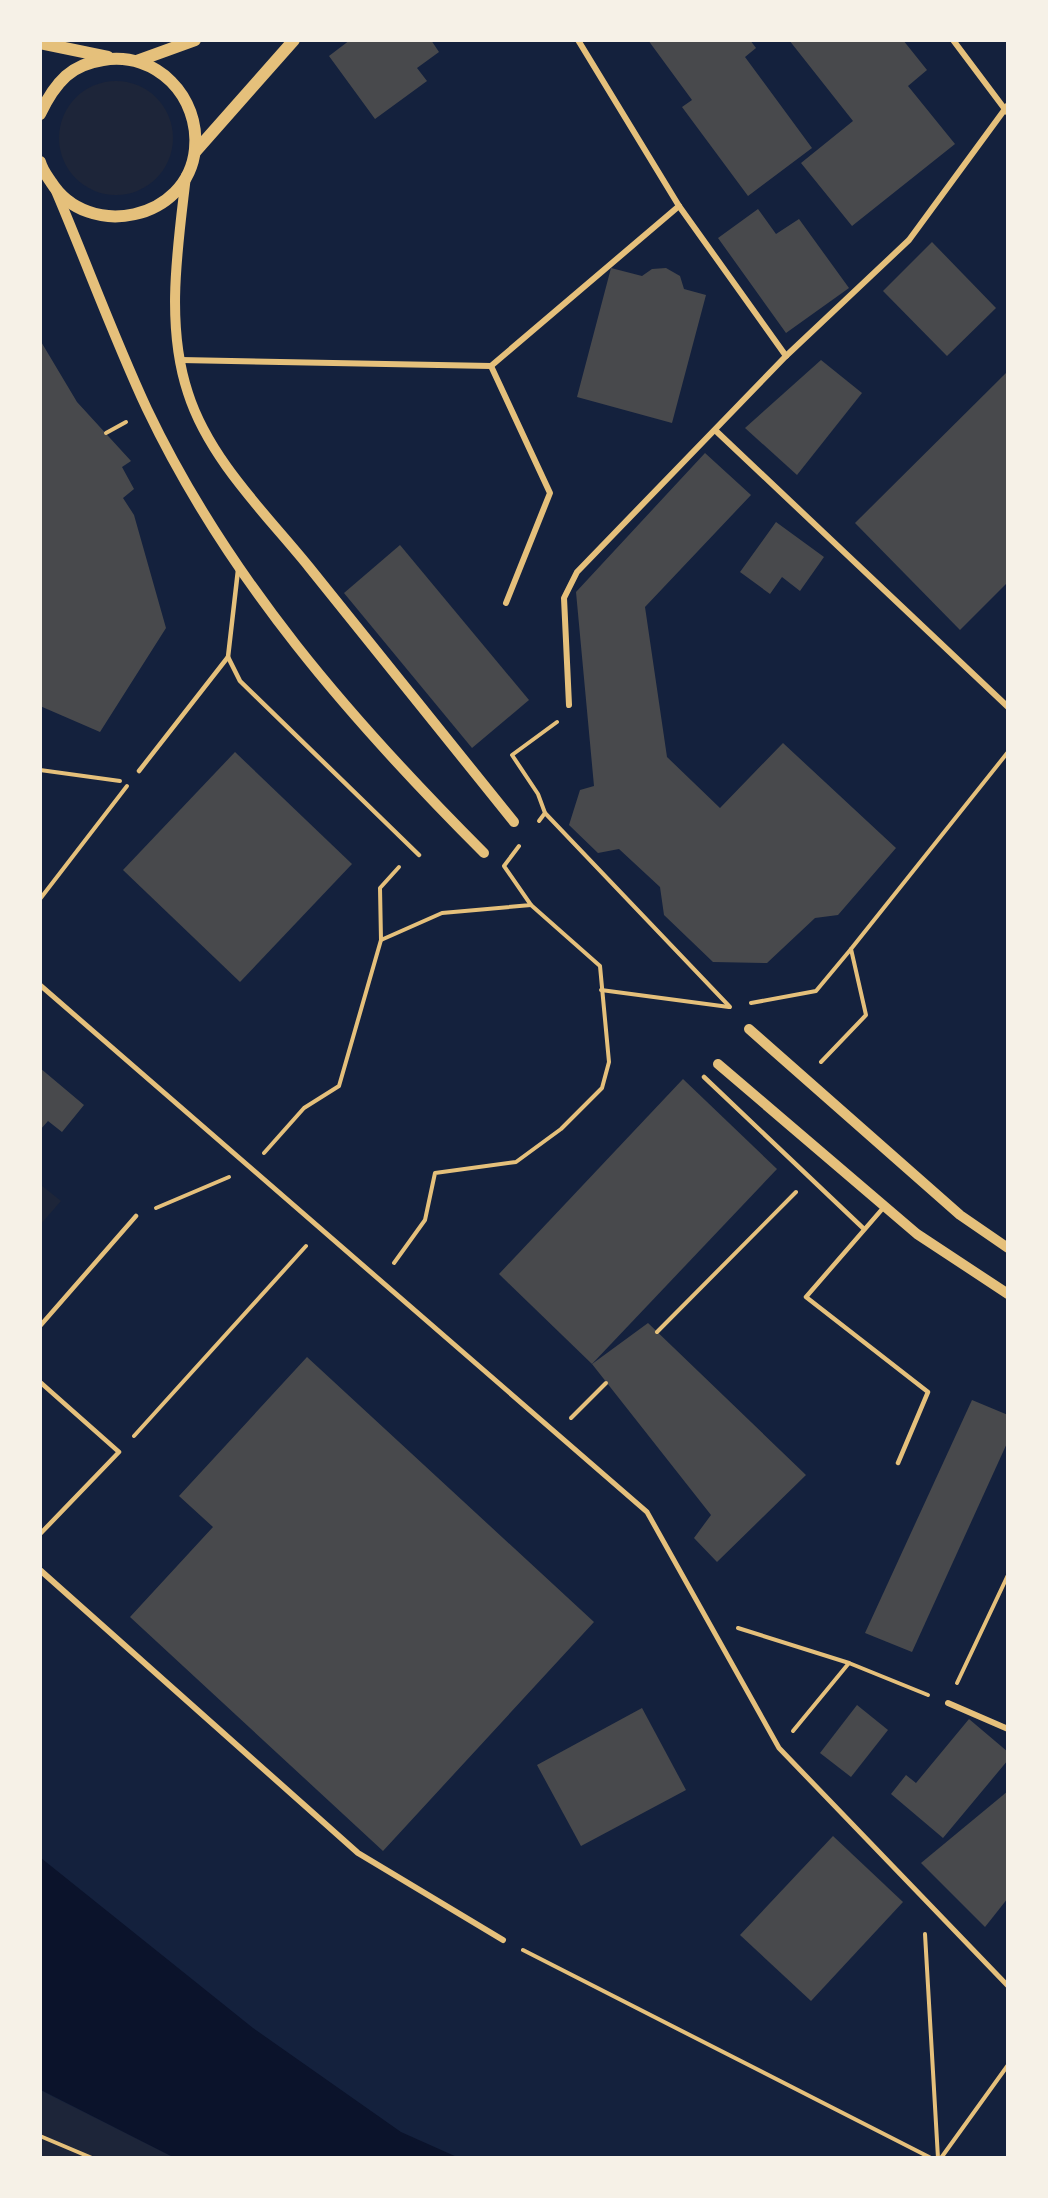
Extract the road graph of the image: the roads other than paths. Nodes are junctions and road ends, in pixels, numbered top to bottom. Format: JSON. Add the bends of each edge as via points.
{"nodes":[{"id":1,"x":195,"y":40,"type":"edge"},
{"id":2,"x":294,"y":40,"type":"edge"},
{"id":3,"x":578,"y":40,"type":"edge"},
{"id":4,"x":953,"y":40,"type":"edge"},
{"id":5,"x":40,"y":43,"type":"edge"},
{"id":6,"x":115,"y":58,"type":"junction"},
{"id":7,"x":137,"y":61,"type":"junction"},
{"id":8,"x":1007,"y":109,"type":"edge"},
{"id":9,"x":40,"y":114,"type":"edge"},
{"id":10,"x":195,"y":152,"type":"junction"},
{"id":11,"x":41,"y":165,"type":"edge"},
{"id":12,"x":186,"y":176,"type":"junction"},
{"id":13,"x":56,"y":191,"type":"junction"},
{"id":14,"x":679,"y":206,"type":"junction"},
{"id":15,"x":786,"y":356,"type":"junction"},
{"id":16,"x":181,"y":360,"type":"junction"},
{"id":17,"x":491,"y":366,"type":"junction"},
{"id":18,"x":715,"y":429,"type":"junction"},
{"id":19,"x":239,"y":566,"type":"junction"},
{"id":20,"x":506,"y":603,"type":"dead end"},
{"id":21,"x":228,"y":657,"type":"junction"},
{"id":22,"x":569,"y":705,"type":"dead end"},
{"id":23,"x":1008,"y":707,"type":"edge"},
{"id":24,"x":139,"y":771,"type":"dead end"},
{"id":25,"x":514,"y":822,"type":"dead end"},
{"id":26,"x":484,"y":853,"type":"dead end"},
{"id":27,"x":419,"y":855,"type":"dead end"},
{"id":28,"x":40,"y":985,"type":"edge"},
{"id":29,"x":750,"y":1029,"type":"dead end"},
{"id":30,"x":718,"y":1064,"type":"dead end"},
{"id":31,"x":704,"y":1077,"type":"dead end"},
{"id":32,"x":885,"y":1207,"type":"junction"},
{"id":33,"x":136,"y":1216,"type":"road end"},
{"id":34,"x":864,"y":1229,"type":"junction"},
{"id":35,"x":1008,"y":1248,"type":"edge"},
{"id":36,"x":1008,"y":1294,"type":"edge"},
{"id":37,"x":40,"y":1326,"type":"edge"},
{"id":38,"x":40,"y":1382,"type":"edge"},
{"id":39,"x":898,"y":1463,"type":"dead end"},
{"id":40,"x":40,"y":1534,"type":"edge"},
{"id":41,"x":40,"y":1570,"type":"edge"},
{"id":42,"x":948,"y":1702,"type":"road end"},
{"id":43,"x":1008,"y":1729,"type":"edge"},
{"id":44,"x":503,"y":1940,"type":"road end"},
{"id":45,"x":1008,"y":1986,"type":"edge"}],
"edges":[{"from":1,"to":7,"type":"main road"},
{"from":2,"to":10,"type":"main road"},
{"from":3,"to":14,"type":"street"},
{"from":4,"to":8,"type":"street"},
{"from":5,"to":6,"type":"main road"},
{"from":6,"to":7,"type":"main road"},
{"from":6,"to":9,"type":"main road","via":[[90,62],[67,75],[50,94]]},
{"from":7,"to":10,"type":"main road","via":[[158,70],[177,86],[189,105],[195,128]]},
{"from":8,"to":15,"type":"street","via":[[909,240]]},
{"from":10,"to":12,"type":"main road"},
{"from":11,"to":13,"type":"main road"},
{"from":12,"to":13,"type":"main road","via":[[171,196],[149,211],[125,218],[99,216]]},
{"from":12,"to":16,"type":"street","via":[[176,297]]},
{"from":13,"to":19,"type":"street","via":[[147,409],[198,502]]},
{"from":14,"to":15,"type":"street"},
{"from":14,"to":17,"type":"street"},
{"from":15,"to":18,"type":"street"},
{"from":16,"to":17,"type":"street"},
{"from":16,"to":25,"type":"street","via":[[188,392],[218,452]]},
{"from":17,"to":20,"type":"street","via":[[550,493]]},
{"from":18,"to":22,"type":"street","via":[[577,572],[564,598]]},
{"from":18,"to":23,"type":"street"},
{"from":19,"to":21,"type":"lane"},
{"from":19,"to":26,"type":"street","via":[[310,666],[355,720]]},
{"from":21,"to":24,"type":"lane"},
{"from":21,"to":27,"type":"lane","via":[[249,693]]},
{"from":28,"to":45,"type":"street","via":[[646,1512],[779,1748]]},
{"from":29,"to":35,"type":"street","via":[[960,1215]]},
{"from":30,"to":32,"type":"street"},
{"from":31,"to":34,"type":"lane"},
{"from":32,"to":34,"type":"lane"},
{"from":32,"to":36,"type":"street","via":[[945,1254]]},
{"from":33,"to":37,"type":"lane"},
{"from":34,"to":39,"type":"lane","via":[[806,1298],[928,1392]]},
{"from":38,"to":40,"type":"lane","via":[[119,1452]]},
{"from":41,"to":44,"type":"street","via":[[358,1853]]},
{"from":42,"to":43,"type":"street"}]}
